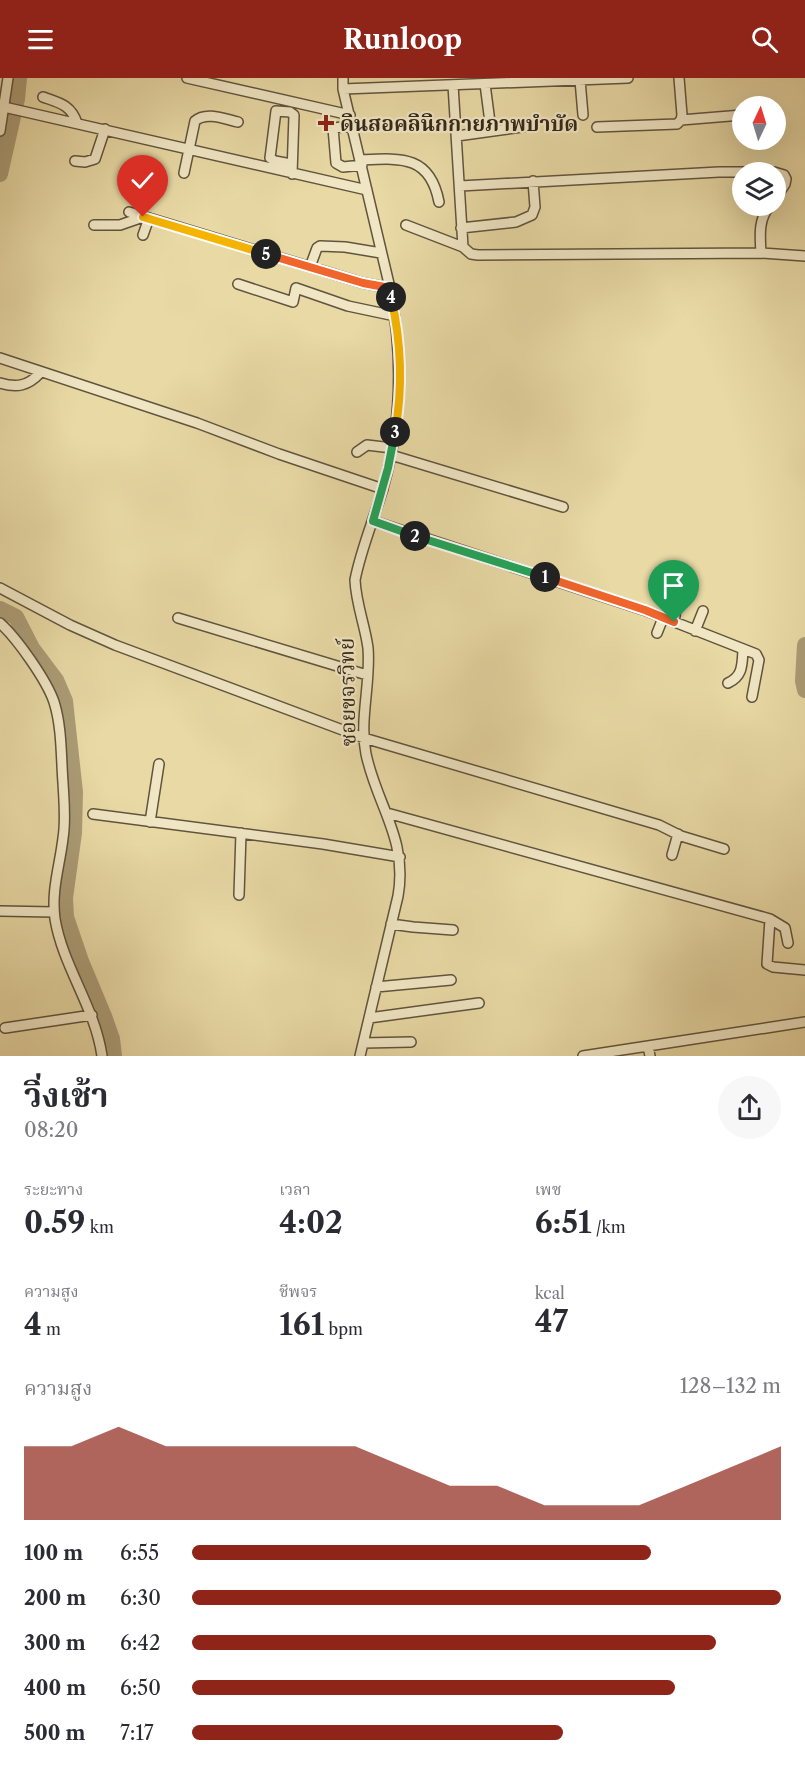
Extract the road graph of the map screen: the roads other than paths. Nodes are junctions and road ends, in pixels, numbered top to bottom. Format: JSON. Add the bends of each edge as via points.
{"nodes":[{"id":1,"x":8,"y":78,"type":"edge"},
{"id":2,"x":187,"y":78,"type":"edge"},
{"id":3,"x":343,"y":78,"type":"edge"},
{"id":4,"x":628,"y":78,"type":"edge"},
{"id":5,"x":679,"y":78,"type":"edge"},
{"id":6,"x":539,"y":80,"type":"edge"},
{"id":7,"x":580,"y":80,"type":"junction"},
{"id":8,"x":485,"y":84,"type":"junction"},
{"id":9,"x":453,"y":85,"type":"junction"},
{"id":10,"x":343,"y":89,"type":"junction"},
{"id":11,"x":43,"y":97,"type":"dead end"},
{"id":12,"x":7,"y":107,"type":"junction"},
{"id":13,"x":350,"y":115,"type":"junction"},
{"id":14,"x":583,"y":115,"type":"dead end"},
{"id":15,"x":732,"y":116,"type":"edge"},
{"id":16,"x":681,"y":120,"type":"junction"},
{"id":17,"x":238,"y":122,"type":"dead end"},
{"id":18,"x":77,"y":123,"type":"junction"},
{"id":19,"x":353,"y":126,"type":"junction"},
{"id":20,"x":529,"y":126,"type":"dead end"},
{"id":21,"x":0,"y":127,"type":"edge"},
{"id":22,"x":597,"y":128,"type":"dead end"},
{"id":23,"x":105,"y":129,"type":"junction"},
{"id":24,"x":491,"y":130,"type":"junction"},
{"id":25,"x":457,"y":136,"type":"junction"},
{"id":26,"x":189,"y":150,"type":"junction"},
{"id":27,"x":75,"y":160,"type":"dead end"},
{"id":28,"x":362,"y":163,"type":"junction"},
{"id":29,"x":292,"y":169,"type":"junction"},
{"id":30,"x":184,"y":172,"type":"dead end"},
{"id":31,"x":732,"y":172,"type":"edge"},
{"id":32,"x":533,"y":181,"type":"junction"},
{"id":33,"x":460,"y":186,"type":"junction"},
{"id":34,"x":367,"y":190,"type":"junction"},
{"id":35,"x":439,"y":202,"type":"dead end"},
{"id":36,"x":129,"y":212,"type":"dead end"},
{"id":37,"x":763,"y":216,"type":"edge"},
{"id":38,"x":146,"y":218,"type":"junction"},
{"id":39,"x":94,"y":225,"type":"dead end"},
{"id":40,"x":406,"y":225,"type":"dead end"},
{"id":41,"x":461,"y":228,"type":"junction"},
{"id":42,"x":143,"y":235,"type":"dead end"},
{"id":43,"x":463,"y":247,"type":"junction"},
{"id":44,"x":381,"y":253,"type":"junction"},
{"id":45,"x":761,"y":253,"type":"junction"},
{"id":46,"x":805,"y":256,"type":"edge"},
{"id":47,"x":310,"y":267,"type":"junction"},
{"id":48,"x":238,"y":284,"type":"dead end"},
{"id":49,"x":390,"y":288,"type":"junction"},
{"id":50,"x":395,"y":316,"type":"junction"},
{"id":51,"x":0,"y":358,"type":"edge"},
{"id":52,"x":40,"y":373,"type":"junction"},
{"id":53,"x":0,"y":383,"type":"edge"},
{"id":54,"x":357,"y":452,"type":"dead end"},
{"id":55,"x":391,"y":452,"type":"junction"},
{"id":56,"x":383,"y":489,"type":"junction"},
{"id":57,"x":563,"y":507,"type":"dead end"},
{"id":58,"x":373,"y":521,"type":"junction"},
{"id":59,"x":0,"y":588,"type":"edge"},
{"id":60,"x":676,"y":593,"type":"dead end"},
{"id":61,"x":703,"y":611,"type":"dead end"},
{"id":62,"x":178,"y":618,"type":"dead end"},
{"id":63,"x":663,"y":618,"type":"junction"},
{"id":64,"x":674,"y":622,"type":"junction"},
{"id":65,"x":0,"y":623,"type":"edge"},
{"id":66,"x":694,"y":631,"type":"junction"},
{"id":67,"x":657,"y":633,"type":"dead end"},
{"id":68,"x":743,"y":650,"type":"junction"},
{"id":69,"x":368,"y":675,"type":"junction"},
{"id":70,"x":728,"y":682,"type":"dead end"},
{"id":71,"x":752,"y":697,"type":"dead end"},
{"id":72,"x":364,"y":738,"type":"junction"},
{"id":73,"x":159,"y":764,"type":"dead end"},
{"id":74,"x":387,"y":813,"type":"junction"},
{"id":75,"x":93,"y":814,"type":"dead end"},
{"id":76,"x":150,"y":822,"type":"junction"},
{"id":77,"x":241,"y":833,"type":"junction"},
{"id":78,"x":678,"y":834,"type":"junction"},
{"id":79,"x":724,"y":849,"type":"dead end"},
{"id":80,"x":672,"y":855,"type":"dead end"},
{"id":81,"x":400,"y":857,"type":"junction"},
{"id":82,"x":239,"y":895,"type":"dead end"},
{"id":83,"x":0,"y":912,"type":"edge"},
{"id":84,"x":54,"y":912,"type":"junction"},
{"id":85,"x":770,"y":920,"type":"junction"},
{"id":86,"x":391,"y":924,"type":"junction"},
{"id":87,"x":453,"y":930,"type":"dead end"},
{"id":88,"x":788,"y":944,"type":"dead end"},
{"id":89,"x":805,"y":970,"type":"edge"},
{"id":90,"x":451,"y":980,"type":"dead end"},
{"id":91,"x":376,"y":987,"type":"junction"},
{"id":92,"x":479,"y":1003,"type":"dead end"},
{"id":93,"x":92,"y":1015,"type":"junction"},
{"id":94,"x":369,"y":1018,"type":"junction"},
{"id":95,"x":805,"y":1023,"type":"edge"},
{"id":96,"x":5,"y":1028,"type":"dead end"},
{"id":97,"x":411,"y":1042,"type":"dead end"},
{"id":98,"x":363,"y":1043,"type":"junction"},
{"id":99,"x":649,"y":1051,"type":"edge"},
{"id":100,"x":102,"y":1056,"type":"edge"},
{"id":101,"x":360,"y":1056,"type":"edge"},
{"id":102,"x":583,"y":1056,"type":"edge"}],
"edges":[{"from":1,"to":12,"type":"street"},
{"from":2,"to":13,"type":"street"},
{"from":3,"to":10,"type":"street","name":"ซอยขจรวิทย์"},
{"from":4,"to":7,"type":"street"},
{"from":5,"to":16,"type":"street"},
{"from":6,"to":7,"type":"street"},
{"from":6,"to":8,"type":"street"},
{"from":7,"to":14,"type":"street"},
{"from":8,"to":9,"type":"street"},
{"from":8,"to":24,"type":"street"},
{"from":9,"to":10,"type":"street"},
{"from":9,"to":25,"type":"street"},
{"from":10,"to":13,"type":"street","name":"ซอยขจรวิทย์"},
{"from":11,"to":18,"type":"street","via":[[68,106]]},
{"from":12,"to":18,"type":"street"},
{"from":12,"to":21,"type":"street"},
{"from":13,"to":19,"type":"street","name":"ซอยขจรวิทย์"},
{"from":15,"to":16,"type":"street"},
{"from":16,"to":22,"type":"street","via":[[670,125]]},
{"from":17,"to":26,"type":"street","via":[[200,116],[195,120]]},
{"from":18,"to":23,"type":"street"},
{"from":19,"to":28,"type":"street","name":"ซอยขจรวิทย์"},
{"from":19,"to":28,"type":"street","via":[[333,128],[336,163]]},
{"from":20,"to":24,"type":"street"},
{"from":23,"to":26,"type":"street"},
{"from":23,"to":27,"type":"street","via":[[95,159]]},
{"from":24,"to":25,"type":"street"},
{"from":25,"to":33,"type":"street"},
{"from":26,"to":29,"type":"street"},
{"from":26,"to":30,"type":"street"},
{"from":28,"to":34,"type":"street","name":"ซอยขจรวิทย์"},
{"from":28,"to":35,"type":"street","via":[[390,159],[418,165],[431,177]]},
{"from":29,"to":29,"type":"street","via":[[294,115],[276,111],[270,158]]},
{"from":29,"to":34,"type":"street"},
{"from":31,"to":32,"type":"street"},
{"from":32,"to":33,"type":"street"},
{"from":32,"to":41,"type":"street","via":[[536,207],[532,216],[516,222]]},
{"from":33,"to":41,"type":"street"},
{"from":34,"to":44,"type":"street","name":"ซอยขจรวิทย์"},
{"from":36,"to":38,"type":"street"},
{"from":37,"to":45,"type":"street"},
{"from":38,"to":39,"type":"street","via":[[120,225]]},
{"from":38,"to":42,"type":"street"},
{"from":38,"to":47,"type":"street"},
{"from":40,"to":43,"type":"street"},
{"from":41,"to":43,"type":"street"},
{"from":43,"to":45,"type":"street","via":[[471,254],[507,256]]},
{"from":44,"to":47,"type":"street","via":[[320,246]]},
{"from":44,"to":49,"type":"street","name":"ซอยขจรวิทย์"},
{"from":45,"to":46,"type":"street"},
{"from":47,"to":49,"type":"street"},
{"from":48,"to":50,"type":"street","via":[[292,302],[296,288],[348,306]]},
{"from":49,"to":50,"type":"street","name":"ซอยขจรวิทย์"},
{"from":50,"to":55,"type":"street","name":"ซอยขจรวิทย์","via":[[400,377]]},
{"from":51,"to":52,"type":"street"},
{"from":52,"to":53,"type":"street","via":[[17,387]]},
{"from":52,"to":56,"type":"street"},
{"from":54,"to":55,"type":"street","via":[[367,446]]},
{"from":55,"to":56,"type":"street","name":"ซอยขจรวิทย์"},
{"from":55,"to":57,"type":"street"},
{"from":56,"to":58,"type":"street","name":"ซอยขจรวิทย์"},
{"from":58,"to":63,"type":"street"},
{"from":58,"to":69,"type":"street","name":"ซอยขจรวิทย์","via":[[355,580],[368,650]]},
{"from":59,"to":72,"type":"street","via":[[115,645]]},
{"from":60,"to":64,"type":"street"},
{"from":61,"to":66,"type":"street"},
{"from":62,"to":69,"type":"street"},
{"from":63,"to":64,"type":"street"},
{"from":63,"to":67,"type":"street"},
{"from":64,"to":66,"type":"street"},
{"from":65,"to":84,"type":"street","via":[[46,685],[56,712],[64,820]]},
{"from":66,"to":68,"type":"street"},
{"from":68,"to":70,"type":"street","via":[[740,673]]},
{"from":68,"to":71,"type":"street","via":[[758,656]]},
{"from":69,"to":72,"type":"street","name":"ซอยขจรวิทย์"},
{"from":72,"to":74,"type":"street","name":"ซอยขจรวิทย์","via":[[371,773]]},
{"from":72,"to":78,"type":"street","via":[[659,825]]},
{"from":73,"to":76,"type":"street"},
{"from":74,"to":81,"type":"street","name":"ซอยขจรวิทย์"},
{"from":74,"to":85,"type":"street"},
{"from":75,"to":76,"type":"street"},
{"from":76,"to":77,"type":"street"},
{"from":77,"to":81,"type":"street"},
{"from":77,"to":82,"type":"street"},
{"from":78,"to":79,"type":"street"},
{"from":78,"to":80,"type":"street"},
{"from":81,"to":86,"type":"street","name":"ซอยขจรวิทย์","via":[[401,882]]},
{"from":83,"to":84,"type":"street"},
{"from":84,"to":93,"type":"street","via":[[60,940]]},
{"from":85,"to":88,"type":"street","via":[[785,928]]},
{"from":85,"to":89,"type":"street","via":[[767,964]]},
{"from":86,"to":87,"type":"street"},
{"from":86,"to":91,"type":"street","name":"ซอยขจรวิทย์"},
{"from":90,"to":91,"type":"street"},
{"from":91,"to":94,"type":"street","name":"ซอยขจรวิทย์"},
{"from":92,"to":94,"type":"street"},
{"from":93,"to":96,"type":"street"},
{"from":93,"to":100,"type":"street"},
{"from":94,"to":98,"type":"street","name":"ซอยขจรวิทย์"},
{"from":95,"to":99,"type":"street"},
{"from":97,"to":98,"type":"street"},
{"from":98,"to":101,"type":"street","name":"ซอยขจรวิทย์"},
{"from":99,"to":102,"type":"street"}]}
